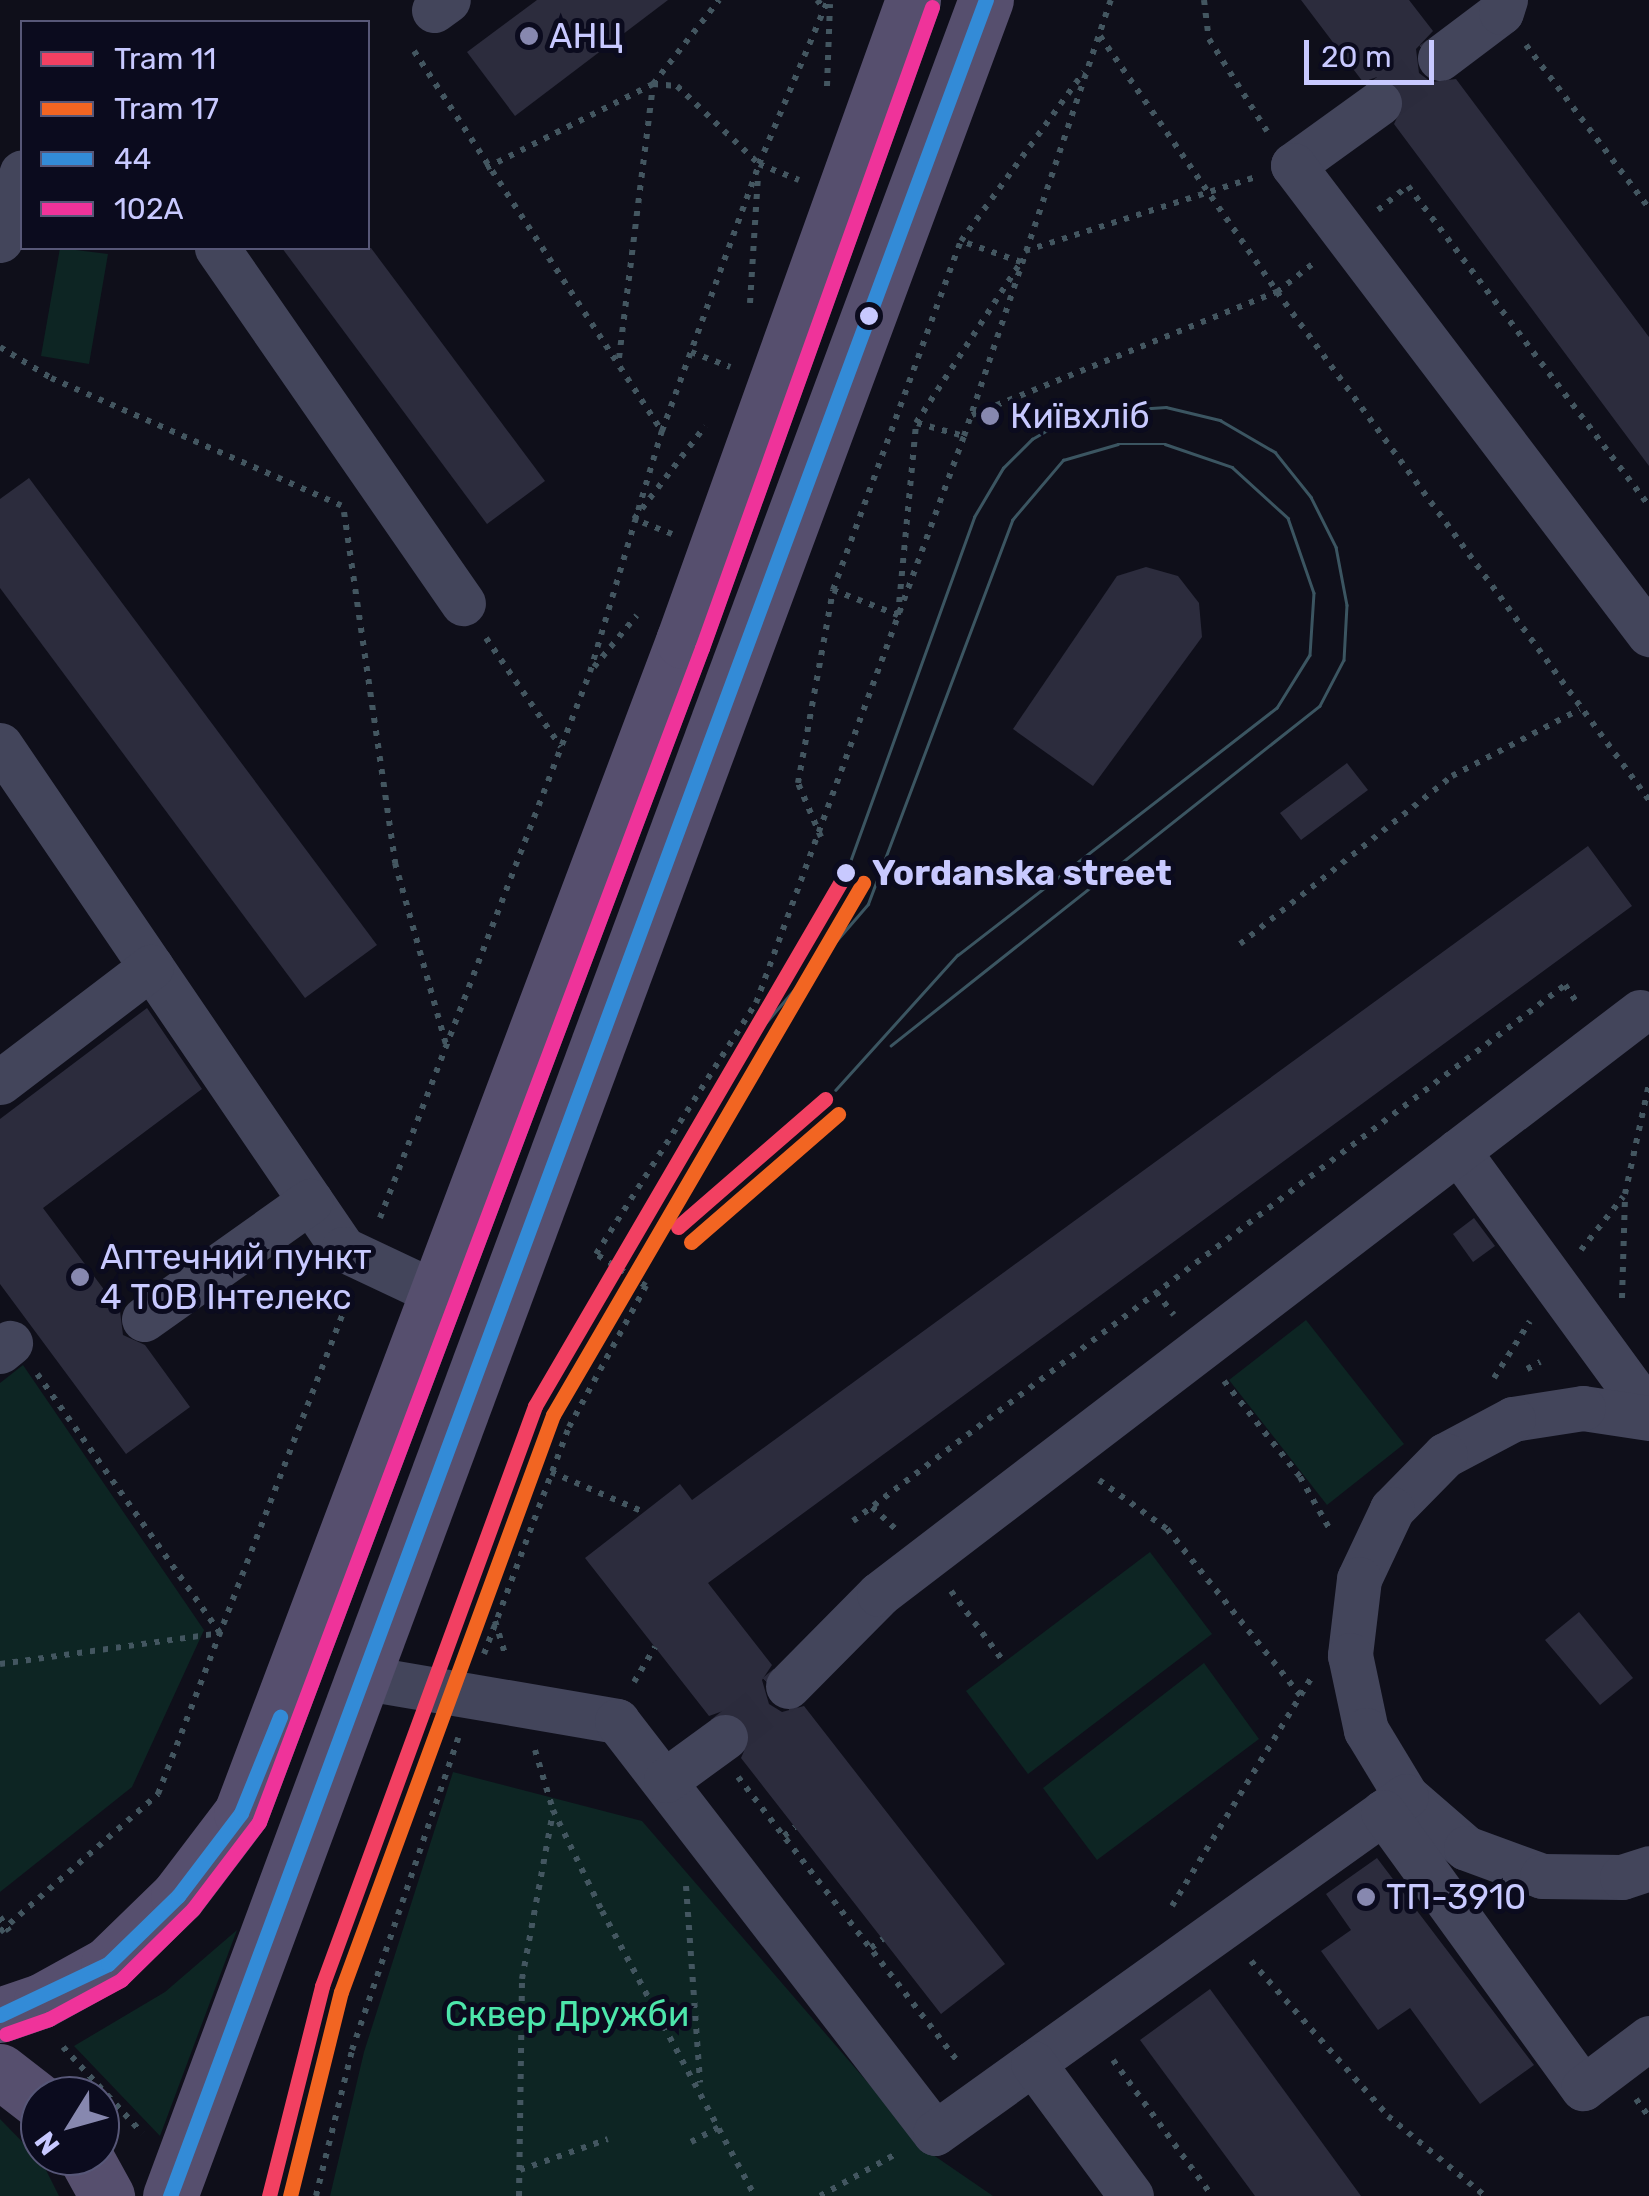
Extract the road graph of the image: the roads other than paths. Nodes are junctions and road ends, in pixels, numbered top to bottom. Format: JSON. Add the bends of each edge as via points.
{"nodes":[{"id":1,"x":914,"y":0,"type":"edge"},
{"id":2,"x":986,"y":0,"type":"edge"},
{"id":3,"x":1503,"y":6,"type":"edge"},
{"id":4,"x":1440,"y":58,"type":"tunnel mouth"},
{"id":5,"x":1378,"y":104,"type":"tunnel mouth"},
{"id":6,"x":20,"y":178,"type":"edge"},
{"id":7,"x":0,"y":240,"type":"edge"},
{"id":8,"x":218,"y":250,"type":"edge"},
{"id":9,"x":463,"y":604,"type":"road end"},
{"id":10,"x":1649,"y":634,"type":"edge"},
{"id":11,"x":0,"y":745,"type":"edge"},
{"id":12,"x":151,"y":967,"type":"junction"},
{"id":13,"x":1640,"y":1012,"type":"dead end"},
{"id":14,"x":0,"y":1082,"type":"edge"},
{"id":15,"x":1458,"y":1151,"type":"junction"},
{"id":16,"x":310,"y":1200,"type":"junction"},
{"id":17,"x":436,"y":1293,"type":"junction"},
{"id":18,"x":144,"y":1320,"type":"dead end"},
{"id":19,"x":1649,"y":1416,"type":"edge"},
{"id":20,"x":366,"y":1678,"type":"junction"},
{"id":21,"x":788,"y":1686,"type":"tunnel mouth"},
{"id":22,"x":725,"y":1737,"type":"tunnel mouth"},
{"id":23,"x":673,"y":1789,"type":"junction"},
{"id":24,"x":1394,"y":1804,"type":"junction"},
{"id":25,"x":1649,"y":1868,"type":"edge"},
{"id":26,"x":0,"y":2016,"type":"edge"},
{"id":27,"x":1649,"y":2038,"type":"edge"},
{"id":28,"x":1032,"y":2063,"type":"junction"},
{"id":29,"x":0,"y":2071,"type":"edge"},
{"id":30,"x":20,"y":2086,"type":"edge"},
{"id":31,"x":163,"y":2172,"type":"edge"},
{"id":32,"x":1132,"y":2196,"type":"edge"}],
"edges":[{"from":1,"to":17,"type":"main road","via":[[683,640]]},
{"from":2,"to":20,"type":"main road"},
{"from":3,"to":4,"type":"lane"},
{"from":5,"to":10,"type":"lane","via":[[1293,165]]},
{"from":6,"to":7,"type":"lane"},
{"from":8,"to":9,"type":"lane"},
{"from":11,"to":12,"type":"lane"},
{"from":12,"to":14,"type":"lane"},
{"from":12,"to":16,"type":"lane"},
{"from":13,"to":15,"type":"lane"},
{"from":15,"to":19,"type":"lane"},
{"from":15,"to":21,"type":"lane","via":[[879,1594]]},
{"from":16,"to":17,"type":"lane","via":[[343,1249]]},
{"from":16,"to":18,"type":"lane"},
{"from":17,"to":26,"type":"main road","via":[[240,1813],[178,1896],[108,1964]]},
{"from":19,"to":24,"type":"lane","via":[[1583,1408],[1514,1419],[1445,1454],[1392,1509],[1359,1578],[1350,1655],[1366,1730]]},
{"from":20,"to":23,"type":"lane","via":[[617,1720]]},
{"from":20,"to":31,"type":"main road"},
{"from":22,"to":23,"type":"lane"},
{"from":23,"to":28,"type":"lane","via":[[935,2134]]},
{"from":24,"to":25,"type":"lane","via":[[1466,1848],[1542,1876],[1622,1877]]},
{"from":24,"to":27,"type":"lane","via":[[1582,2088]]},
{"from":24,"to":28,"type":"lane"},
{"from":28,"to":32,"type":"lane"},
{"from":29,"to":30,"type":"main road"}]}
